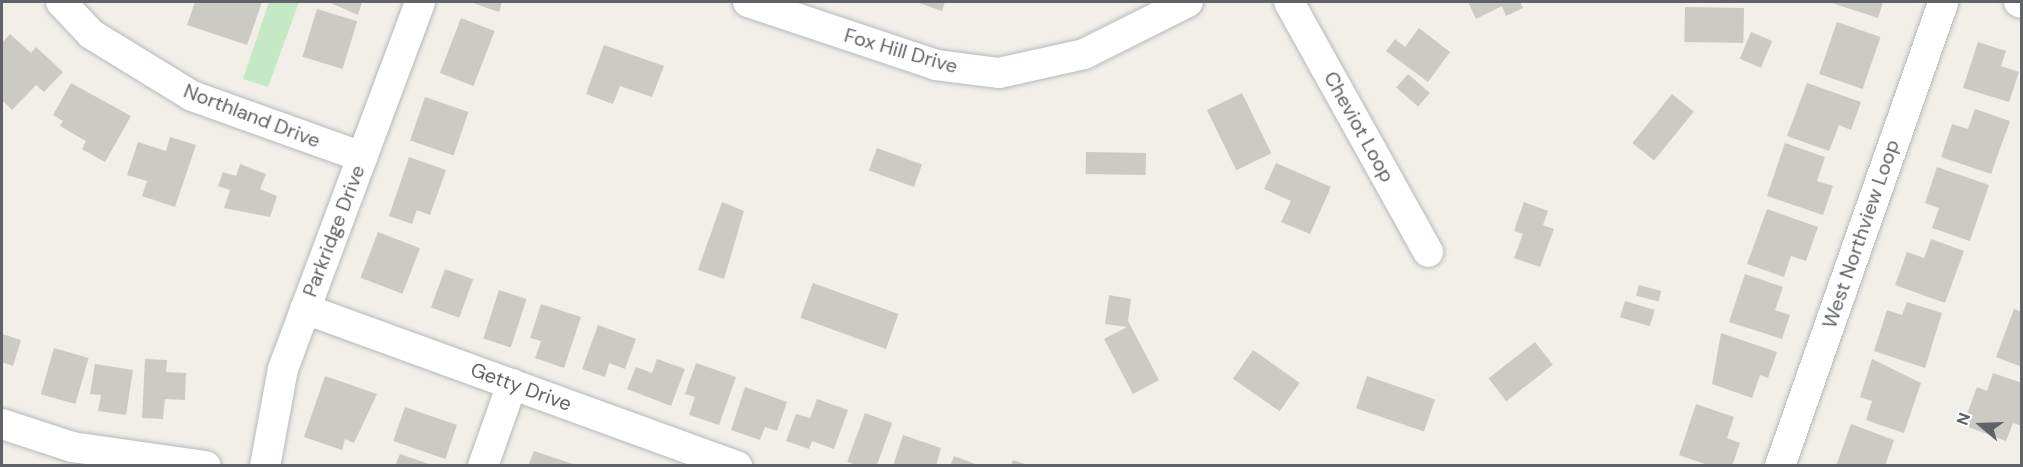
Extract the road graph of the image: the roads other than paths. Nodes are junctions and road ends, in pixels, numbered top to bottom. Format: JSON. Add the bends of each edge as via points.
{"nodes":[{"id":1,"x":62,"y":2,"type":"edge"},
{"id":2,"x":420,"y":2,"type":"edge"},
{"id":3,"x":748,"y":2,"type":"edge"},
{"id":4,"x":1188,"y":2,"type":"edge"},
{"id":5,"x":1289,"y":2,"type":"edge"},
{"id":6,"x":1943,"y":2,"type":"edge"},
{"id":7,"x":362,"y":157,"type":"junction"},
{"id":8,"x":1428,"y":252,"type":"dead end"},
{"id":9,"x":305,"y":309,"type":"junction"},
{"id":10,"x":512,"y":384,"type":"junction"},
{"id":11,"x":2,"y":424,"type":"edge"},
{"id":12,"x":206,"y":465,"type":"edge"},
{"id":13,"x":265,"y":465,"type":"edge"},
{"id":14,"x":483,"y":465,"type":"edge"},
{"id":15,"x":737,"y":465,"type":"edge"},
{"id":16,"x":1780,"y":465,"type":"edge"}],
"edges":[{"from":1,"to":7,"type":"street","name":"Northland Drive","via":[[91,34],[192,96]]},
{"from":2,"to":7,"type":"street","name":"Parkridge Drive"},
{"from":3,"to":4,"type":"street","name":"Fox Hill Drive","via":[[936,65],[999,73],[1063,61]]},
{"from":5,"to":8,"type":"street","name":"Cheviot Loop"},
{"from":6,"to":16,"type":"street","name":"West Northview Loop"},
{"from":7,"to":9,"type":"street","name":"Parkridge Drive"},
{"from":9,"to":10,"type":"street","name":"Getty Drive"},
{"from":9,"to":13,"type":"street","name":"Parkridge Drive","via":[[277,393]]},
{"from":10,"to":14,"type":"street"},
{"from":10,"to":15,"type":"street","name":"Getty Drive"},
{"from":11,"to":12,"type":"street","via":[[72,447]]}]}
